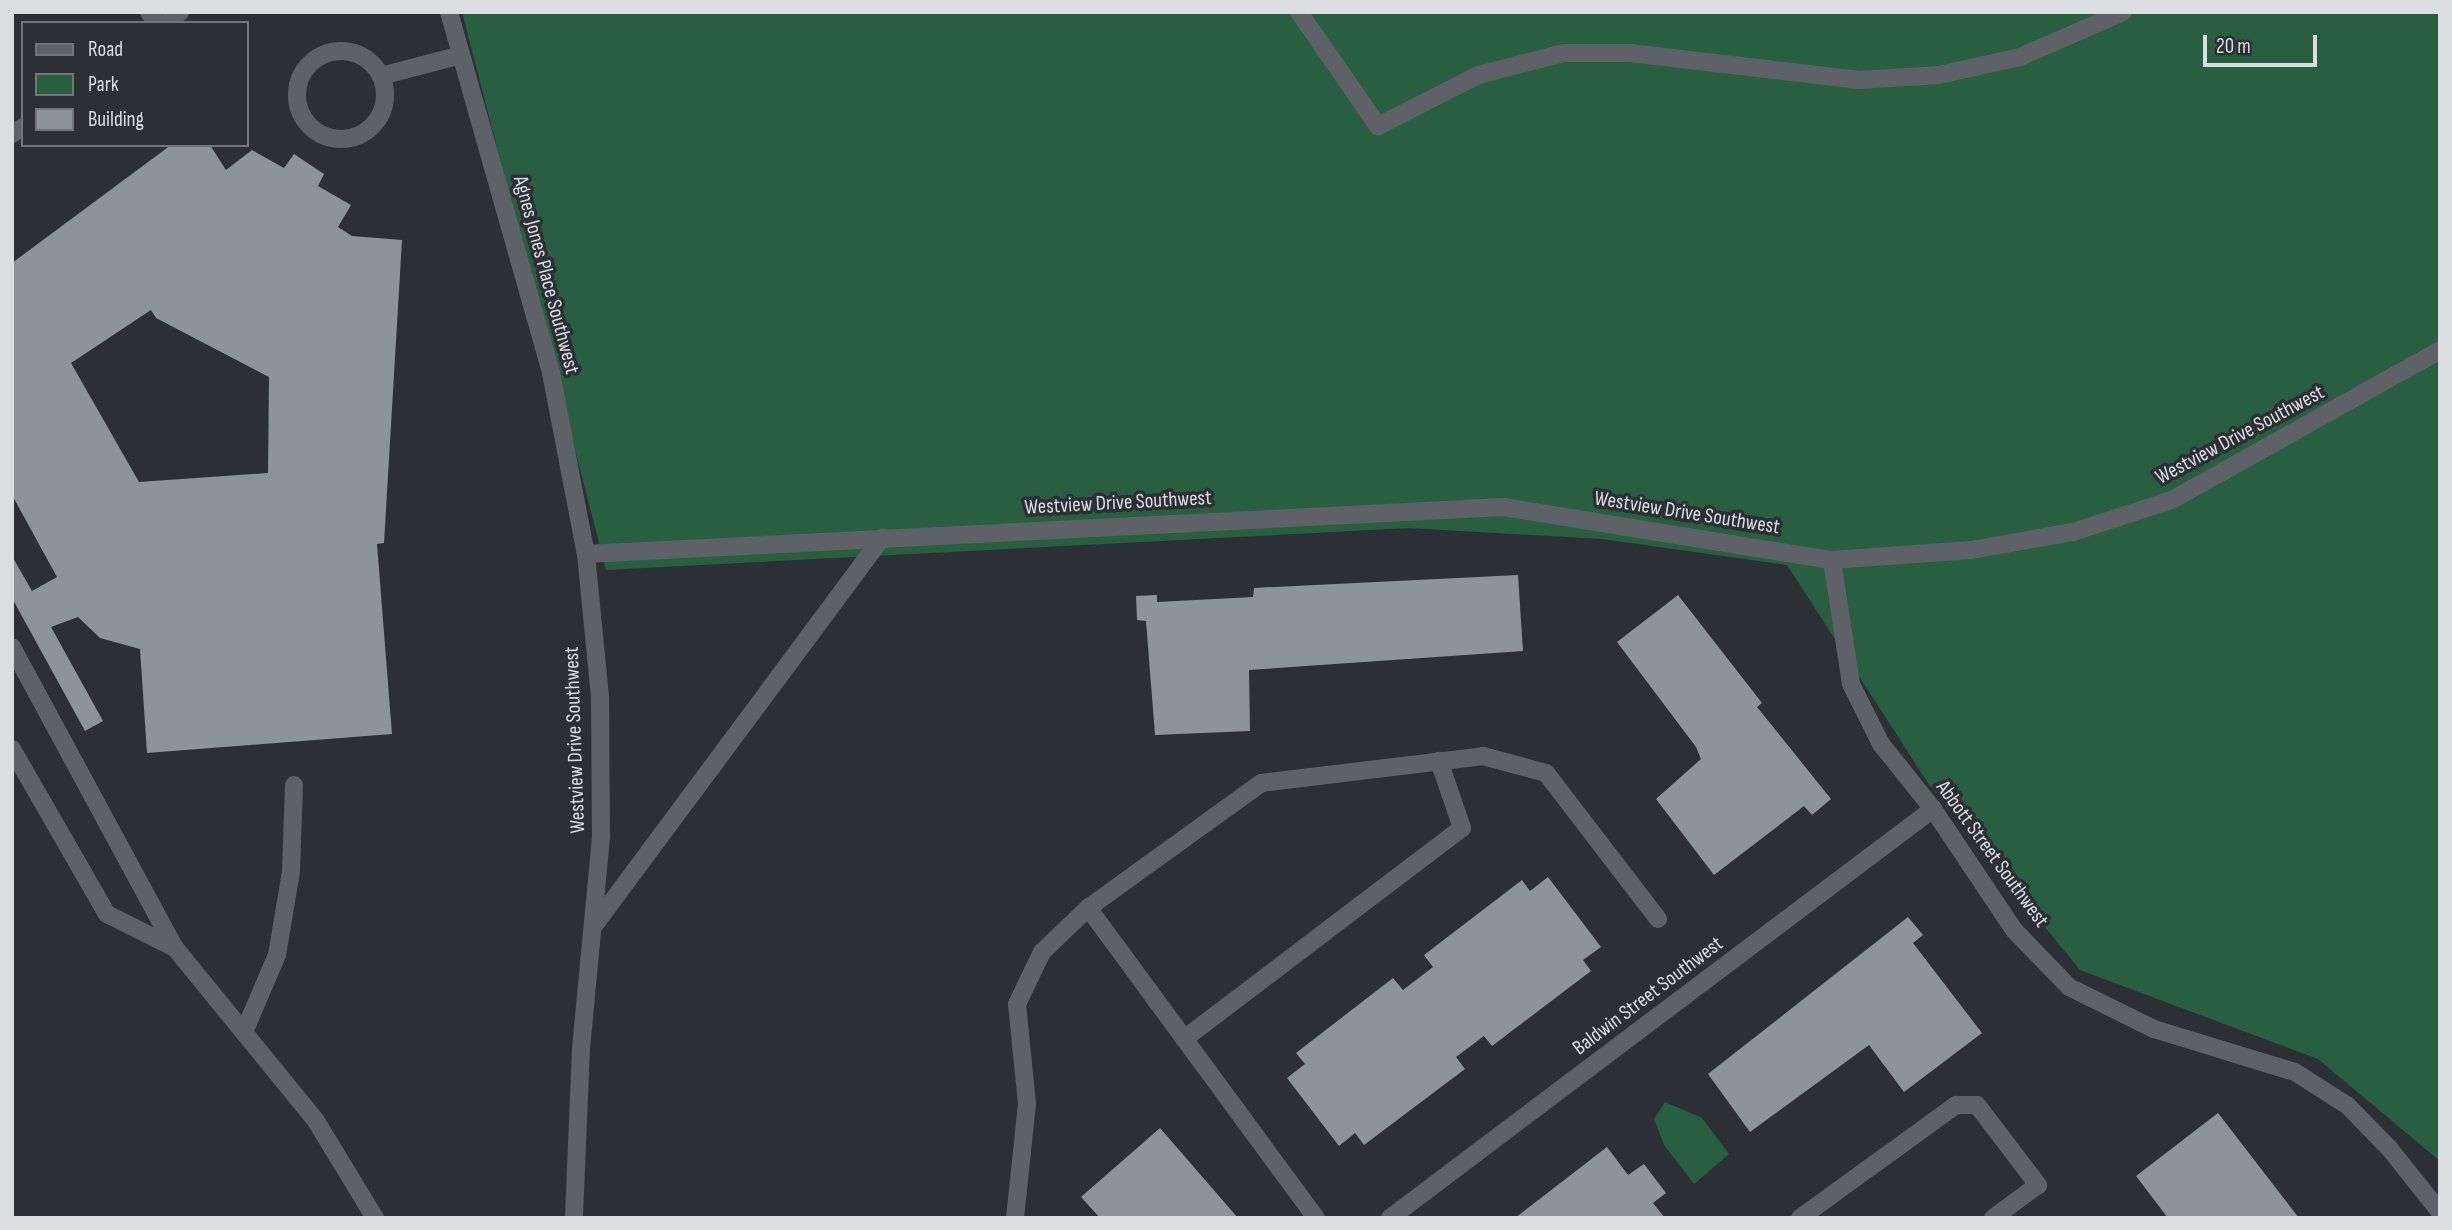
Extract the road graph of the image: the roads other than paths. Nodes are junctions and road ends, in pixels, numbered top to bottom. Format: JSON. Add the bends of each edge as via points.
{"nodes":[{"id":1,"x":449,"y":12,"type":"edge"},
{"id":2,"x":1299,"y":12,"type":"edge"},
{"id":3,"x":2123,"y":12,"type":"edge"},
{"id":4,"x":461,"y":55,"type":"junction"},
{"id":5,"x":381,"y":76,"type":"junction"},
{"id":6,"x":2440,"y":350,"type":"edge"},
{"id":7,"x":883,"y":538,"type":"junction"},
{"id":8,"x":586,"y":554,"type":"junction"},
{"id":9,"x":1832,"y":560,"type":"junction"},
{"id":10,"x":12,"y":647,"type":"edge"},
{"id":11,"x":12,"y":749,"type":"edge"},
{"id":12,"x":1439,"y":761,"type":"junction"},
{"id":13,"x":294,"y":785,"type":"dead end"},
{"id":14,"x":1933,"y":809,"type":"junction"},
{"id":15,"x":1088,"y":908,"type":"junction"},
{"id":16,"x":1658,"y":919,"type":"dead end"},
{"id":17,"x":593,"y":928,"type":"junction"},
{"id":18,"x":175,"y":948,"type":"junction"},
{"id":19,"x":244,"y":1032,"type":"junction"},
{"id":20,"x":1184,"y":1039,"type":"junction"},
{"id":21,"x":2440,"y":1212,"type":"edge"},
{"id":22,"x":375,"y":1218,"type":"edge"},
{"id":23,"x":574,"y":1218,"type":"edge"},
{"id":24,"x":1015,"y":1218,"type":"edge"},
{"id":25,"x":1316,"y":1218,"type":"edge"},
{"id":26,"x":1390,"y":1218,"type":"edge"},
{"id":27,"x":1800,"y":1218,"type":"edge"},
{"id":28,"x":1993,"y":1218,"type":"edge"}],
"edges":[{"from":1,"to":4,"type":"street","name":"Agnes Jones Place Southwest"},
{"from":2,"to":3,"type":"street","via":[[1378,126],[1478,75],[1564,53],[1630,53],[1859,80],[1939,75],[2020,57]]},
{"from":4,"to":5,"type":"street"},
{"from":4,"to":8,"type":"street","name":"Agnes Jones Place Southwest","via":[[551,373]]},
{"from":5,"to":5,"type":"street","via":[[359,55],[330,52],[310,65],[298,84],[301,114],[323,135],[353,138],[372,126],[384,106]]},
{"from":6,"to":9,"type":"street","name":"Westview Drive Southwest","via":[[2172,500],[2073,532],[1971,550]]},
{"from":7,"to":8,"type":"street","name":"Westview Drive Southwest"},
{"from":7,"to":9,"type":"street","name":"Westview Drive Southwest","via":[[1503,507]]},
{"from":7,"to":17,"type":"street"},
{"from":8,"to":17,"type":"street","name":"Westview Drive Southwest","via":[[600,697],[601,837]]},
{"from":9,"to":14,"type":"street","name":"Abbott Street Southwest","via":[[1851,684],[1881,744]]},
{"from":10,"to":18,"type":"street"},
{"from":11,"to":18,"type":"street","via":[[107,914]]},
{"from":12,"to":15,"type":"street","via":[[1261,783]]},
{"from":12,"to":16,"type":"street","via":[[1483,756],[1546,772]]},
{"from":12,"to":20,"type":"street","via":[[1462,828]]},
{"from":13,"to":19,"type":"street","via":[[291,872],[276,955]]},
{"from":14,"to":21,"type":"street","name":"Abbott Street Southwest","via":[[2014,930],[2069,987],[2154,1029],[2295,1072],[2348,1106]]},
{"from":14,"to":26,"type":"street","name":"Baldwin Street Southwest"},
{"from":15,"to":20,"type":"street"},
{"from":15,"to":24,"type":"street","via":[[1042,952],[1017,1004],[1027,1104]]},
{"from":17,"to":23,"type":"street","name":"Westview Drive Southwest","via":[[581,1049]]},
{"from":18,"to":19,"type":"street"},
{"from":19,"to":22,"type":"street","via":[[316,1121]]},
{"from":20,"to":25,"type":"street"},
{"from":27,"to":28,"type":"street","via":[[1956,1105],[1977,1105],[2038,1185]]}]}
